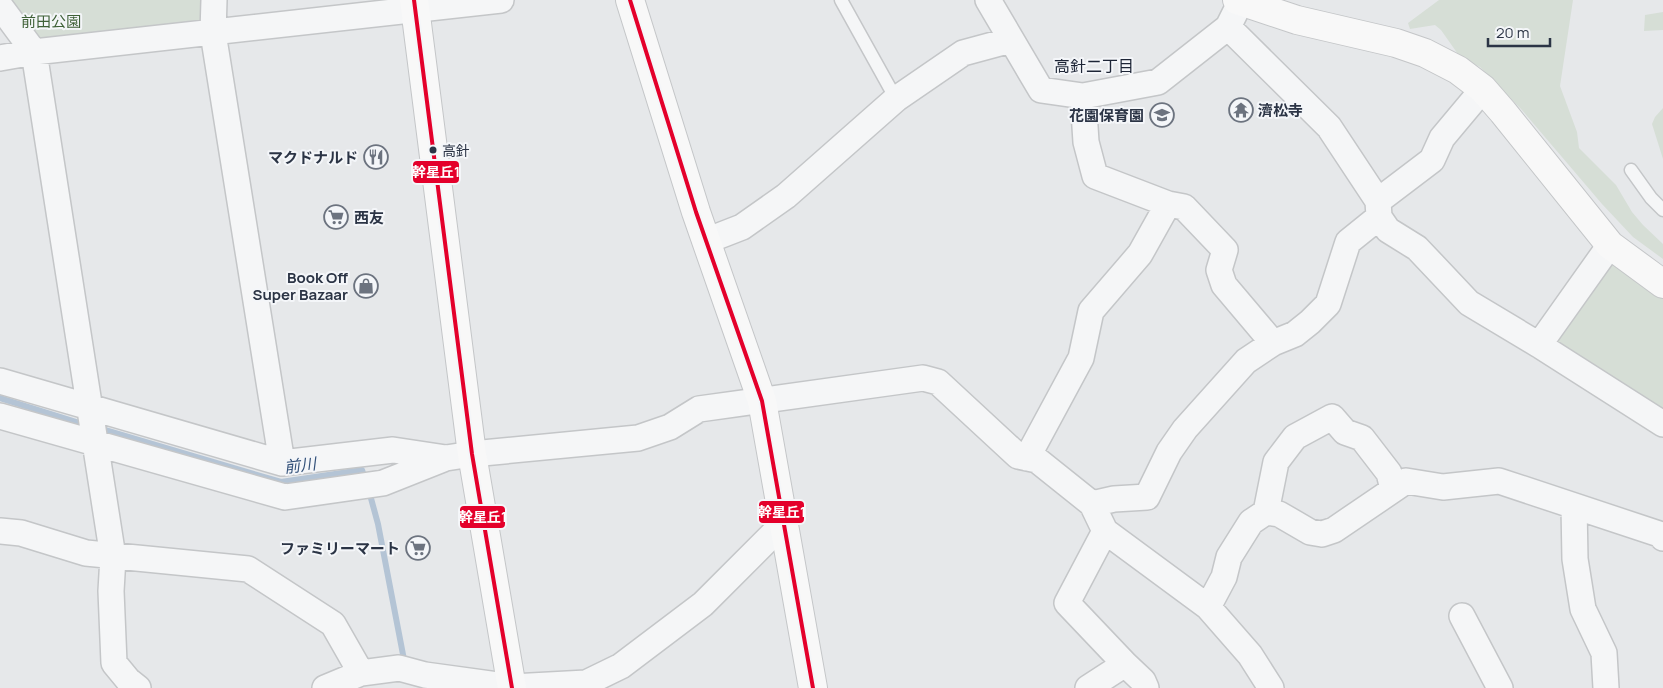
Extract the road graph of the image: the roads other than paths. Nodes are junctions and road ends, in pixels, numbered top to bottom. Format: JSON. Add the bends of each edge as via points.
{"nodes":[{"id":1,"x":214,"y":0,"type":"edge"},
{"id":2,"x":501,"y":0,"type":"edge"},
{"id":3,"x":630,"y":0,"type":"edge"},
{"id":4,"x":841,"y":0,"type":"edge"},
{"id":5,"x":988,"y":0,"type":"edge"},
{"id":6,"x":1238,"y":1,"type":"edge"},
{"id":7,"x":415,"y":5,"type":"edge"},
{"id":8,"x":0,"y":6,"type":"edge"},
{"id":9,"x":1228,"y":27,"type":"junction"},
{"id":10,"x":213,"y":33,"type":"junction"},
{"id":11,"x":1011,"y":40,"type":"junction"},
{"id":12,"x":34,"y":52,"type":"junction"},
{"id":13,"x":0,"y":58,"type":"edge"},
{"id":14,"x":1482,"y":89,"type":"junction"},
{"id":15,"x":1083,"y":96,"type":"junction"},
{"id":16,"x":896,"y":99,"type":"junction"},
{"id":17,"x":1631,"y":170,"type":"dead end"},
{"id":18,"x":1168,"y":204,"type":"junction"},
{"id":19,"x":1379,"y":209,"type":"junction"},
{"id":20,"x":1663,"y":210,"type":"edge"},
{"id":21,"x":706,"y":241,"type":"junction"},
{"id":22,"x":1610,"y":245,"type":"junction"},
{"id":23,"x":1663,"y":284,"type":"edge"},
{"id":24,"x":1273,"y":342,"type":"junction"},
{"id":25,"x":1539,"y":345,"type":"junction"},
{"id":26,"x":0,"y":381,"type":"edge"},
{"id":27,"x":762,"y":400,"type":"junction"},
{"id":28,"x":89,"y":410,"type":"junction"},
{"id":29,"x":0,"y":416,"type":"edge"},
{"id":30,"x":1663,"y":424,"type":"edge"},
{"id":31,"x":95,"y":440,"type":"junction"},
{"id":32,"x":459,"y":456,"type":"junction"},
{"id":33,"x":1027,"y":458,"type":"junction"},
{"id":34,"x":282,"y":463,"type":"junction"},
{"id":35,"x":1394,"y":489,"type":"junction"},
{"id":36,"x":1092,"y":504,"type":"junction"},
{"id":37,"x":1574,"y":506,"type":"junction"},
{"id":38,"x":1266,"y":512,"type":"junction"},
{"id":39,"x":784,"y":523,"type":"junction"},
{"id":40,"x":0,"y":531,"type":"edge"},
{"id":41,"x":1105,"y":531,"type":"junction"},
{"id":42,"x":1663,"y":538,"type":"edge"},
{"id":43,"x":113,"y":557,"type":"junction"},
{"id":44,"x":1208,"y":607,"type":"junction"},
{"id":45,"x":1462,"y":616,"type":"dead end"},
{"id":46,"x":1125,"y":664,"type":"junction"},
{"id":47,"x":361,"y":673,"type":"junction"},
{"id":48,"x":128,"y":685,"type":"edge"},
{"id":49,"x":325,"y":688,"type":"edge"},
{"id":50,"x":512,"y":688,"type":"edge"},
{"id":51,"x":813,"y":688,"type":"edge"},
{"id":52,"x":1088,"y":688,"type":"edge"},
{"id":53,"x":1146,"y":688,"type":"edge"},
{"id":54,"x":1271,"y":688,"type":"edge"},
{"id":55,"x":1500,"y":688,"type":"edge"},
{"id":56,"x":1606,"y":688,"type":"edge"}],
"edges":[{"from":1,"to":10,"type":"street"},
{"from":2,"to":7,"type":"street"},
{"from":3,"to":21,"type":"street"},
{"from":4,"to":16,"type":"lane"},
{"from":5,"to":11,"type":"street"},
{"from":6,"to":9,"type":"street"},
{"from":6,"to":14,"type":"street","via":[[1297,20],[1426,53],[1458,70]]},
{"from":7,"to":10,"type":"street"},
{"from":7,"to":32,"type":"street"},
{"from":8,"to":12,"type":"street"},
{"from":9,"to":15,"type":"street","via":[[1158,82]]},
{"from":9,"to":19,"type":"street","via":[[1329,127]]},
{"from":10,"to":12,"type":"street"},
{"from":10,"to":34,"type":"street"},
{"from":11,"to":15,"type":"street","via":[[1041,90]]},
{"from":11,"to":16,"type":"street","via":[[963,53]]},
{"from":12,"to":13,"type":"street"},
{"from":12,"to":28,"type":"street"},
{"from":14,"to":19,"type":"street","via":[[1442,138],[1432,160]]},
{"from":14,"to":22,"type":"street"},
{"from":15,"to":18,"type":"street","via":[[1086,142],[1095,176]]},
{"from":16,"to":21,"type":"street","via":[[786,196],[742,227]]},
{"from":17,"to":20,"type":"lane"},
{"from":18,"to":24,"type":"street","via":[[1184,207],[1225,250],[1219,270],[1224,285]]},
{"from":18,"to":33,"type":"street","via":[[1140,254],[1091,311],[1080,358]]},
{"from":19,"to":24,"type":"street","via":[[1348,242],[1328,304],[1295,334]]},
{"from":19,"to":25,"type":"street","via":[[1388,230],[1417,248],[1469,303]]},
{"from":21,"to":27,"type":"street"},
{"from":22,"to":23,"type":"street"},
{"from":22,"to":25,"type":"street"},
{"from":24,"to":36,"type":"street","via":[[1246,361],[1185,429],[1169,452],[1147,496]]},
{"from":25,"to":30,"type":"street"},
{"from":26,"to":28,"type":"street"},
{"from":27,"to":32,"type":"street","via":[[699,409],[670,427],[638,438]]},
{"from":27,"to":33,"type":"street","via":[[923,378],[938,382],[1018,456]]},
{"from":27,"to":39,"type":"street"},
{"from":28,"to":31,"type":"street"},
{"from":28,"to":34,"type":"street"},
{"from":29,"to":31,"type":"street"},
{"from":31,"to":32,"type":"street","via":[[285,497],[371,485]]},
{"from":31,"to":43,"type":"street"},
{"from":32,"to":34,"type":"street","via":[[393,450]]},
{"from":32,"to":50,"type":"street"},
{"from":33,"to":36,"type":"street","via":[[1037,460]]},
{"from":35,"to":37,"type":"street","via":[[1406,481],[1443,487],[1499,481]]},
{"from":35,"to":38,"type":"street","via":[[1334,530],[1322,534],[1310,532],[1279,514]]},
{"from":35,"to":38,"type":"street","via":[[1389,473],[1362,438],[1345,432],[1332,417],[1296,437],[1276,462]]},
{"from":36,"to":41,"type":"street"},
{"from":37,"to":42,"type":"street"},
{"from":37,"to":56,"type":"street","via":[[1575,559],[1582,609],[1604,654]]},
{"from":38,"to":44,"type":"street","via":[[1251,522],[1229,557],[1224,577]]},
{"from":39,"to":50,"type":"street","via":[[703,604],[621,666],[586,683]]},
{"from":39,"to":51,"type":"street"},
{"from":40,"to":43,"type":"street","via":[[21,533],[86,553]]},
{"from":41,"to":44,"type":"street"},
{"from":41,"to":46,"type":"street","via":[[1067,603]]},
{"from":43,"to":47,"type":"street","via":[[248,569],[333,624]]},
{"from":43,"to":48,"type":"street","via":[[114,663]]},
{"from":44,"to":54,"type":"street","via":[[1250,654]]},
{"from":45,"to":55,"type":"street"},
{"from":46,"to":52,"type":"street"},
{"from":46,"to":53,"type":"street"},
{"from":47,"to":49,"type":"street"},
{"from":47,"to":50,"type":"street","via":[[399,668]]}]}
